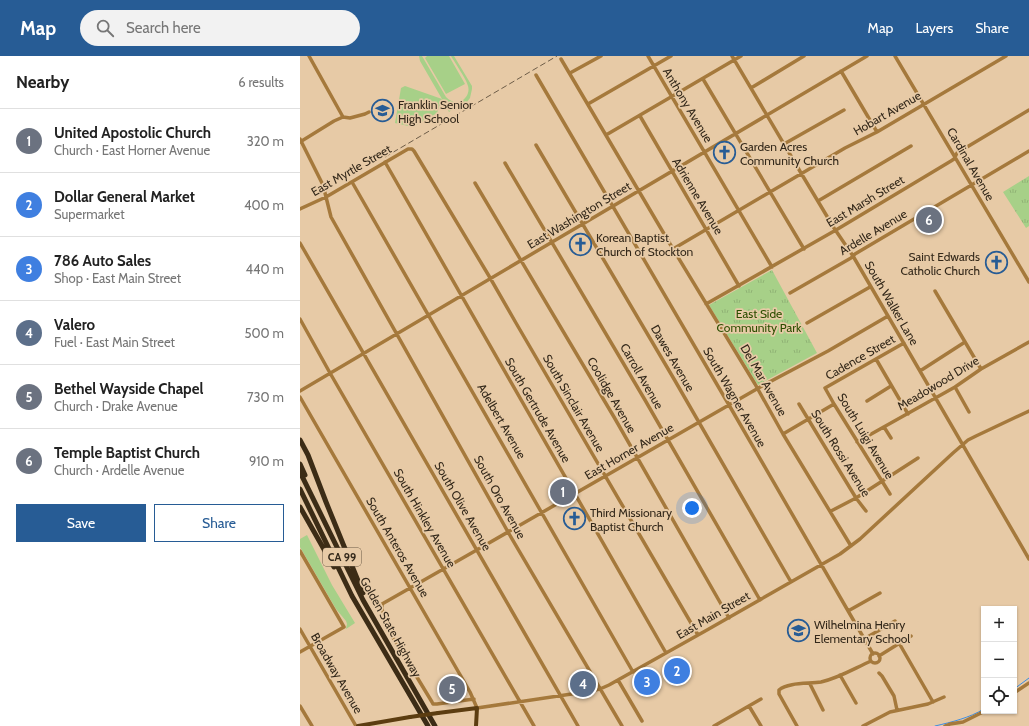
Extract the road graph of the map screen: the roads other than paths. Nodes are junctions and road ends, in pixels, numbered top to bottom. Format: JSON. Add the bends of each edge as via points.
{"nodes":[{"id":1,"x":309,"y":56,"type":"edge"},
{"id":2,"x":600,"y":56,"type":"edge"},
{"id":3,"x":648,"y":56,"type":"edge"},
{"id":4,"x":671,"y":56,"type":"edge"},
{"id":5,"x":732,"y":56,"type":"edge"},
{"id":6,"x":741,"y":56,"type":"edge"},
{"id":7,"x":804,"y":56,"type":"edge"},
{"id":8,"x":867,"y":56,"type":"edge"},
{"id":9,"x":895,"y":56,"type":"edge"},
{"id":10,"x":1006,"y":56,"type":"edge"},
{"id":11,"x":562,"y":59,"type":"dead end"},
{"id":12,"x":734,"y":60,"type":"junction"},
{"id":13,"x":654,"y":66,"type":"junction"},
{"id":14,"x":841,"y":71,"type":"junction"},
{"id":15,"x":570,"y":74,"type":"junction"},
{"id":16,"x":536,"y":75,"type":"dead end"},
{"id":17,"x":703,"y":79,"type":"junction"},
{"id":18,"x":751,"y":88,"type":"junction"},
{"id":19,"x":672,"y":97,"type":"junction"},
{"id":20,"x":588,"y":104,"type":"junction"},
{"id":21,"x":924,"y":104,"type":"junction"},
{"id":22,"x":844,"y":110,"type":"dead end"},
{"id":23,"x":1029,"y":110,"type":"edge"},
{"id":24,"x":369,"y":112,"type":"dead end"},
{"id":25,"x":767,"y":115,"type":"junction"},
{"id":26,"x":640,"y":116,"type":"junction"},
{"id":27,"x":343,"y":117,"type":"junction"},
{"id":28,"x":877,"y":132,"type":"junction"},
{"id":29,"x":736,"y":134,"type":"junction"},
{"id":30,"x":606,"y":135,"type":"junction"},
{"id":31,"x":300,"y":141,"type":"edge"},
{"id":32,"x":784,"y":144,"type":"junction"},
{"id":33,"x":536,"y":145,"type":"dead end"},
{"id":34,"x":910,"y":146,"type":"dead end"},
{"id":35,"x":412,"y":149,"type":"joint"},
{"id":36,"x":1029,"y":151,"type":"edge"},
{"id":37,"x":704,"y":152,"type":"junction"},
{"id":38,"x":955,"y":156,"type":"junction"},
{"id":39,"x":385,"y":162,"type":"junction"},
{"id":40,"x":505,"y":163,"type":"dead end"},
{"id":41,"x":672,"y":172,"type":"junction"},
{"id":42,"x":801,"y":174,"type":"junction"},
{"id":43,"x":352,"y":182,"type":"junction"},
{"id":44,"x":475,"y":183,"type":"dead end"},
{"id":45,"x":971,"y":185,"type":"junction"},
{"id":46,"x":639,"y":191,"type":"junction"},
{"id":47,"x":770,"y":192,"type":"junction"},
{"id":48,"x":326,"y":197,"type":"junction"},
{"id":49,"x":818,"y":201,"type":"junction"},
{"id":50,"x":613,"y":206,"type":"junction"},
{"id":51,"x":300,"y":209,"type":"edge"},
{"id":52,"x":739,"y":210,"type":"junction"},
{"id":53,"x":582,"y":224,"type":"junction"},
{"id":54,"x":706,"y":230,"type":"junction"},
{"id":55,"x":836,"y":230,"type":"junction"},
{"id":56,"x":552,"y":242,"type":"junction"},
{"id":57,"x":300,"y":243,"type":"edge"},
{"id":58,"x":673,"y":249,"type":"junction"},
{"id":59,"x":804,"y":249,"type":"junction"},
{"id":60,"x":853,"y":256,"type":"junction"},
{"id":61,"x":521,"y":261,"type":"junction"},
{"id":62,"x":772,"y":267,"type":"junction"},
{"id":63,"x":491,"y":279,"type":"junction"},
{"id":64,"x":1029,"y":282,"type":"edge"},
{"id":65,"x":739,"y":286,"type":"junction"},
{"id":66,"x":870,"y":287,"type":"junction"},
{"id":67,"x":935,"y":291,"type":"dead end"},
{"id":68,"x":790,"y":293,"type":"dead end"},
{"id":69,"x":461,"y":296,"type":"junction"},
{"id":70,"x":706,"y":304,"type":"junction"},
{"id":71,"x":429,"y":315,"type":"junction"},
{"id":72,"x":888,"y":316,"type":"junction"},
{"id":73,"x":300,"y":319,"type":"edge"},
{"id":74,"x":807,"y":323,"type":"dead end"},
{"id":75,"x":397,"y":334,"type":"junction"},
{"id":76,"x":964,"y":342,"type":"junction"},
{"id":77,"x":1029,"y":342,"type":"edge"},
{"id":78,"x":904,"y":343,"type":"junction"},
{"id":79,"x":364,"y":354,"type":"junction"},
{"id":80,"x":876,"y":360,"type":"junction"},
{"id":81,"x":980,"y":369,"type":"junction"},
{"id":82,"x":920,"y":371,"type":"junction"},
{"id":83,"x":330,"y":373,"type":"junction"},
{"id":84,"x":891,"y":386,"type":"junction"},
{"id":85,"x":955,"y":387,"type":"junction"},
{"id":86,"x":825,"y":388,"type":"joint"},
{"id":87,"x":758,"y":389,"type":"junction"},
{"id":88,"x":300,"y":391,"type":"edge"},
{"id":89,"x":300,"y":398,"type":"edge"},
{"id":90,"x":935,"y":398,"type":"junction"},
{"id":91,"x":867,"y":401,"type":"dead end"},
{"id":92,"x":799,"y":404,"type":"dead end"},
{"id":93,"x":834,"y":404,"type":"junction"},
{"id":94,"x":729,"y":405,"type":"junction"},
{"id":95,"x":1029,"y":411,"type":"edge"},
{"id":96,"x":969,"y":412,"type":"dead end"},
{"id":97,"x":908,"y":414,"type":"junction"},
{"id":98,"x":808,"y":419,"type":"junction"},
{"id":99,"x":699,"y":422,"type":"junction"},
{"id":100,"x":884,"y":427,"type":"junction"},
{"id":101,"x":783,"y":434,"type":"junction"},
{"id":102,"x":891,"y":438,"type":"dead end"},
{"id":103,"x":300,"y":440,"type":"edge"},
{"id":104,"x":668,"y":440,"type":"junction"},
{"id":105,"x":857,"y":442,"type":"junction"},
{"id":106,"x":962,"y":445,"type":"junction"},
{"id":107,"x":637,"y":458,"type":"junction"},
{"id":108,"x":918,"y":458,"type":"dead end"},
{"id":109,"x":300,"y":464,"type":"edge"},
{"id":110,"x":300,"y":472,"type":"edge"},
{"id":111,"x":605,"y":476,"type":"junction"},
{"id":112,"x":304,"y":480,"type":"junction"},
{"id":113,"x":881,"y":481,"type":"junction"},
{"id":114,"x":300,"y":489,"type":"edge"},
{"id":115,"x":574,"y":494,"type":"junction"},
{"id":116,"x":890,"y":494,"type":"dead end"},
{"id":117,"x":856,"y":498,"type":"junction"},
{"id":118,"x":300,"y":507,"type":"edge"},
{"id":119,"x":831,"y":511,"type":"junction"},
{"id":120,"x":866,"y":511,"type":"dead end"},
{"id":121,"x":542,"y":512,"type":"junction"},
{"id":122,"x":508,"y":532,"type":"junction"},
{"id":123,"x":852,"y":546,"type":"junction"},
{"id":124,"x":477,"y":550,"type":"junction"},
{"id":125,"x":300,"y":551,"type":"edge"},
{"id":126,"x":1029,"y":559,"type":"edge"},
{"id":127,"x":821,"y":565,"type":"junction"},
{"id":128,"x":444,"y":569,"type":"junction"},
{"id":129,"x":791,"y":582,"type":"junction"},
{"id":130,"x":410,"y":588,"type":"junction"},
{"id":131,"x":880,"y":593,"type":"dead end"},
{"id":132,"x":352,"y":596,"type":"junction"},
{"id":133,"x":760,"y":600,"type":"junction"},
{"id":134,"x":848,"y":611,"type":"junction"},
{"id":135,"x":729,"y":618,"type":"junction"},
{"id":136,"x":896,"y":621,"type":"dead end"},
{"id":137,"x":300,"y":629,"type":"edge"},
{"id":138,"x":698,"y":635,"type":"junction"},
{"id":139,"x":911,"y":636,"type":"dead end"},
{"id":140,"x":864,"y":639,"type":"junction"},
{"id":141,"x":386,"y":641,"type":"junction"},
{"id":142,"x":899,"y":643,"type":"junction"},
{"id":143,"x":310,"y":646,"type":"junction"},
{"id":144,"x":300,"y":652,"type":"edge"},
{"id":145,"x":666,"y":653,"type":"junction"},
{"id":146,"x":873,"y":654,"type":"junction"},
{"id":147,"x":879,"y":656,"type":"junction"},
{"id":148,"x":871,"y":661,"type":"junction"},
{"id":149,"x":633,"y":672,"type":"junction"},
{"id":150,"x":879,"y":673,"type":"dead end"},
{"id":151,"x":840,"y":675,"type":"junction"},
{"id":152,"x":618,"y":680,"type":"junction"},
{"id":153,"x":1029,"y":682,"type":"edge"},
{"id":154,"x":810,"y":684,"type":"junction"},
{"id":155,"x":600,"y":689,"type":"junction"},
{"id":156,"x":1017,"y":691,"type":"edge"},
{"id":157,"x":560,"y":696,"type":"junction"},
{"id":158,"x":944,"y":697,"type":"dead end"},
{"id":159,"x":761,"y":698,"type":"dead end"},
{"id":160,"x":474,"y":699,"type":"junction"},
{"id":161,"x":520,"y":702,"type":"junction"},
{"id":162,"x":934,"y":702,"type":"junction"},
{"id":163,"x":856,"y":703,"type":"dead end"},
{"id":164,"x":300,"y":706,"type":"edge"},
{"id":165,"x":749,"y":706,"type":"junction"},
{"id":166,"x":477,"y":708,"type":"junction"},
{"id":167,"x":823,"y":710,"type":"dead end"},
{"id":168,"x":897,"y":710,"type":"junction"},
{"id":169,"x":981,"y":713,"type":"edge"},
{"id":170,"x":642,"y":721,"type":"dead end"},
{"id":171,"x":722,"y":721,"type":"junction"},
{"id":172,"x":312,"y":726,"type":"edge"},
{"id":173,"x":357,"y":726,"type":"edge"},
{"id":174,"x":428,"y":726,"type":"edge"},
{"id":175,"x":435,"y":726,"type":"edge"},
{"id":176,"x":476,"y":726,"type":"edge"},
{"id":177,"x":534,"y":726,"type":"edge"},
{"id":178,"x":578,"y":726,"type":"edge"},
{"id":179,"x":622,"y":726,"type":"edge"},
{"id":180,"x":714,"y":726,"type":"edge"},
{"id":181,"x":725,"y":726,"type":"edge"},
{"id":182,"x":761,"y":726,"type":"edge"},
{"id":183,"x":797,"y":726,"type":"edge"},
{"id":184,"x":863,"y":726,"type":"edge"},
{"id":185,"x":945,"y":726,"type":"edge"}],
"edges":[{"from":1,"to":27,"type":"street"},
{"from":2,"to":15,"type":"street"},
{"from":3,"to":13,"type":"street","name":"Anthony Avenue"},
{"from":4,"to":13,"type":"street"},
{"from":5,"to":12,"type":"street","name":"South Walker Lane"},
{"from":6,"to":12,"type":"street"},
{"from":7,"to":18,"type":"street"},
{"from":8,"to":14,"type":"street","name":"East Washington Street"},
{"from":9,"to":21,"type":"street","name":"Cardinal Avenue"},
{"from":10,"to":21,"type":"street","name":"Hobart Avenue"},
{"from":11,"to":15,"type":"street","name":"Del Mar Avenue"},
{"from":12,"to":17,"type":"street"},
{"from":12,"to":18,"type":"street","name":"South Walker Lane"},
{"from":13,"to":19,"type":"street","name":"Anthony Avenue"},
{"from":13,"to":20,"type":"street"},
{"from":14,"to":25,"type":"street","name":"East Washington Street"},
{"from":14,"to":28,"type":"street"},
{"from":15,"to":20,"type":"street","name":"Del Mar Avenue"},
{"from":16,"to":50,"type":"street","name":"South Wagner Avenue"},
{"from":17,"to":19,"type":"street"},
{"from":17,"to":29,"type":"street"},
{"from":18,"to":25,"type":"street","name":"South Walker Lane"},
{"from":19,"to":26,"type":"street"},
{"from":19,"to":37,"type":"street","name":"Anthony Avenue"},
{"from":20,"to":30,"type":"street","name":"Del Mar Avenue"},
{"from":21,"to":28,"type":"street","name":"Hobart Avenue"},
{"from":21,"to":38,"type":"street","name":"Cardinal Avenue"},
{"from":22,"to":32,"type":"street"},
{"from":23,"to":38,"type":"street","name":"East Marsh Street"},
{"from":24,"to":27,"type":"street","via":[[350,118]]},
{"from":25,"to":29,"type":"street","name":"East Washington Street"},
{"from":25,"to":32,"type":"street","name":"South Walker Lane"},
{"from":26,"to":30,"type":"street"},
{"from":26,"to":41,"type":"street","name":"Adrienne Avenue"},
{"from":27,"to":31,"type":"street"},
{"from":28,"to":42,"type":"street","name":"Hobart Avenue"},
{"from":29,"to":37,"type":"street","name":"East Washington Street"},
{"from":29,"to":47,"type":"street"},
{"from":30,"to":46,"type":"street","name":"Del Mar Avenue"},
{"from":31,"to":48,"type":"street","name":"South Oro Avenue","via":[[323,184]]},
{"from":32,"to":42,"type":"street","name":"South Walker Lane"},
{"from":33,"to":53,"type":"street","name":"Dawes Avenue"},
{"from":34,"to":49,"type":"street"},
{"from":35,"to":39,"type":"street","name":"East Myrtle Street"},
{"from":35,"to":63,"type":"street","name":"South Sinclair Avenue"},
{"from":36,"to":45,"type":"street","name":"Ardelle Avenue"},
{"from":37,"to":41,"type":"street","name":"East Washington Street"},
{"from":37,"to":52,"type":"street","name":"Anthony Avenue"},
{"from":38,"to":45,"type":"street","name":"Cardinal Avenue"},
{"from":38,"to":55,"type":"street","name":"East Marsh Street","via":[[951,161]]},
{"from":39,"to":43,"type":"street","name":"East Myrtle Street"},
{"from":39,"to":69,"type":"street","name":"South Gertrude Avenue"},
{"from":40,"to":56,"type":"street","name":"Carroll Avenue"},
{"from":41,"to":46,"type":"street","name":"East Washington Street"},
{"from":41,"to":54,"type":"street","name":"Adrienne Avenue"},
{"from":42,"to":47,"type":"street","name":"Hobart Avenue"},
{"from":42,"to":49,"type":"street","name":"South Walker Lane"},
{"from":43,"to":48,"type":"street","name":"East Myrtle Street"},
{"from":43,"to":71,"type":"street","name":"Adelbert Avenue"},
{"from":44,"to":61,"type":"street","name":"Coolidge Avenue"},
{"from":45,"to":60,"type":"street","name":"Ardelle Avenue"},
{"from":45,"to":64,"type":"street","name":"Cardinal Avenue"},
{"from":46,"to":50,"type":"street","name":"East Washington Street"},
{"from":46,"to":58,"type":"street","name":"Del Mar Avenue"},
{"from":47,"to":52,"type":"street","name":"Hobart Avenue"},
{"from":47,"to":59,"type":"street"},
{"from":48,"to":51,"type":"street","name":"East Myrtle Street"},
{"from":48,"to":75,"type":"street","name":"South Oro Avenue","via":[[331,217]]},
{"from":49,"to":55,"type":"street","name":"South Walker Lane"},
{"from":50,"to":53,"type":"street","name":"East Washington Street"},
{"from":50,"to":94,"type":"street","name":"South Wagner Avenue"},
{"from":52,"to":54,"type":"street","name":"Hobart Avenue"},
{"from":52,"to":62,"type":"street","name":"Anthony Avenue"},
{"from":53,"to":56,"type":"street","name":"East Washington Street"},
{"from":53,"to":99,"type":"street","name":"Dawes Avenue"},
{"from":54,"to":58,"type":"street","name":"Hobart Avenue"},
{"from":54,"to":65,"type":"street","name":"Adrienne Avenue"},
{"from":55,"to":59,"type":"street","name":"East Marsh Street"},
{"from":55,"to":60,"type":"street","name":"South Walker Lane"},
{"from":56,"to":61,"type":"street","name":"East Washington Street"},
{"from":56,"to":104,"type":"street","name":"Carroll Avenue"},
{"from":57,"to":79,"type":"street","name":"South Olive Avenue"},
{"from":58,"to":70,"type":"street","name":"Del Mar Avenue"},
{"from":59,"to":62,"type":"street","name":"East Marsh Street"},
{"from":60,"to":66,"type":"street","name":"South Walker Lane"},
{"from":60,"to":68,"type":"street","name":"Ardelle Avenue"},
{"from":61,"to":63,"type":"street","name":"East Washington Street"},
{"from":61,"to":107,"type":"street","name":"Coolidge Avenue"},
{"from":62,"to":65,"type":"street","name":"East Marsh Street"},
{"from":63,"to":69,"type":"street","name":"East Washington Street"},
{"from":63,"to":111,"type":"street","name":"South Sinclair Avenue"},
{"from":65,"to":70,"type":"street","name":"East Marsh Street"},
{"from":66,"to":72,"type":"street","name":"South Walker Lane"},
{"from":66,"to":74,"type":"street"},
{"from":67,"to":76,"type":"street"},
{"from":69,"to":71,"type":"street","name":"East Washington Street"},
{"from":69,"to":115,"type":"street","name":"South Gertrude Avenue"},
{"from":70,"to":87,"type":"street","name":"Del Mar Avenue"},
{"from":71,"to":75,"type":"street","name":"East Washington Street"},
{"from":71,"to":121,"type":"street","name":"Adelbert Avenue"},
{"from":72,"to":78,"type":"street","name":"South Walker Lane"},
{"from":72,"to":87,"type":"street","name":"East Horner Avenue"},
{"from":73,"to":83,"type":"street","name":"South Hinkley Avenue"},
{"from":75,"to":79,"type":"street","name":"East Washington Street"},
{"from":75,"to":122,"type":"street","name":"South Oro Avenue"},
{"from":76,"to":81,"type":"street"},
{"from":76,"to":82,"type":"street"},
{"from":77,"to":81,"type":"street","name":"Meadowood Drive"},
{"from":78,"to":80,"type":"street","name":"Cadence Street"},
{"from":78,"to":82,"type":"street","name":"South Walker Lane"},
{"from":79,"to":83,"type":"street","name":"East Washington Street"},
{"from":79,"to":124,"type":"street","name":"South Olive Avenue"},
{"from":80,"to":84,"type":"street"},
{"from":80,"to":86,"type":"street","name":"Cadence Street"},
{"from":81,"to":85,"type":"street","name":"Meadowood Drive"},
{"from":82,"to":90,"type":"street","name":"South Walker Lane"},
{"from":83,"to":88,"type":"street","name":"East Washington Street"},
{"from":83,"to":128,"type":"street","name":"South Hinkley Avenue"},
{"from":84,"to":91,"type":"street"},
{"from":84,"to":97,"type":"street"},
{"from":85,"to":90,"type":"street","name":"Meadowood Drive"},
{"from":85,"to":96,"type":"street"},
{"from":86,"to":93,"type":"street","name":"South Luigi Avenue"},
{"from":87,"to":94,"type":"street","name":"East Horner Avenue"},
{"from":87,"to":101,"type":"street","name":"Del Mar Avenue"},
{"from":89,"to":130,"type":"street","name":"South Anteros Avenue"},
{"from":90,"to":97,"type":"street","name":"Meadowood Drive"},
{"from":90,"to":106,"type":"street","name":"South Walker Lane"},
{"from":92,"to":98,"type":"street","name":"South Rossi Avenue"},
{"from":93,"to":98,"type":"street"},
{"from":93,"to":105,"type":"street","name":"South Luigi Avenue"},
{"from":94,"to":99,"type":"street","name":"East Horner Avenue"},
{"from":94,"to":127,"type":"street","name":"South Wagner Avenue"},
{"from":95,"to":106,"type":"street","name":"East Main Street","via":[[980,433]]},
{"from":97,"to":100,"type":"street","name":"Meadowood Drive"},
{"from":98,"to":101,"type":"street"},
{"from":98,"to":117,"type":"street","name":"South Rossi Avenue"},
{"from":99,"to":104,"type":"street","name":"East Horner Avenue"},
{"from":99,"to":129,"type":"street","name":"Dawes Avenue"},
{"from":100,"to":102,"type":"street"},
{"from":100,"to":105,"type":"street","name":"Meadowood Drive"},
{"from":101,"to":119,"type":"street","name":"Del Mar Avenue"},
{"from":103,"to":141,"type":"highway","via":[[357,579]]},
{"from":104,"to":107,"type":"street","name":"East Horner Avenue"},
{"from":104,"to":133,"type":"street","name":"Carroll Avenue"},
{"from":105,"to":113,"type":"street","name":"South Luigi Avenue"},
{"from":106,"to":123,"type":"street","name":"East Main Street"},
{"from":106,"to":126,"type":"street","name":"South Walker Lane"},
{"from":107,"to":111,"type":"street","name":"East Horner Avenue"},
{"from":107,"to":135,"type":"street","name":"Coolidge Avenue"},
{"from":108,"to":113,"type":"street"},
{"from":109,"to":112,"type":"highway"},
{"from":110,"to":112,"type":"highway","name":"Golden State Highway","number":"CA 99"},
{"from":111,"to":115,"type":"street","name":"East Horner Avenue"},
{"from":111,"to":138,"type":"street","name":"South Sinclair Avenue"},
{"from":112,"to":141,"type":"highway","name":"Golden State Highway","number":"CA 99"},
{"from":113,"to":116,"type":"street","name":"South Luigi Avenue"},
{"from":113,"to":117,"type":"street"},
{"from":114,"to":132,"type":"highway","name":"Golden State Highway","number":"CA 99"},
{"from":115,"to":121,"type":"street","name":"East Horner Avenue"},
{"from":115,"to":145,"type":"street","name":"South Gertrude Avenue"},
{"from":117,"to":119,"type":"street"},
{"from":117,"to":120,"type":"street","name":"South Rossi Avenue"},
{"from":118,"to":132,"type":"highway"},
{"from":119,"to":123,"type":"street","name":"Del Mar Avenue"},
{"from":121,"to":122,"type":"street","name":"East Horner Avenue"},
{"from":121,"to":149,"type":"street","name":"Adelbert Avenue"},
{"from":122,"to":124,"type":"street","name":"East Horner Avenue"},
{"from":122,"to":155,"type":"street","name":"South Oro Avenue"},
{"from":123,"to":127,"type":"street","name":"East Main Street"},
{"from":124,"to":128,"type":"street","name":"East Horner Avenue"},
{"from":124,"to":157,"type":"street","name":"South Olive Avenue"},
{"from":125,"to":143,"type":"street","via":[[344,627]]},
{"from":127,"to":129,"type":"street","name":"East Main Street"},
{"from":127,"to":134,"type":"street","name":"South Wagner Avenue"},
{"from":128,"to":130,"type":"street","name":"East Horner Avenue"},
{"from":128,"to":161,"type":"street","name":"South Hinkley Avenue"},
{"from":129,"to":133,"type":"street","name":"East Main Street"},
{"from":130,"to":160,"type":"street","name":"South Anteros Avenue"},
{"from":130,"to":160,"type":"street","name":"East Horner Avenue","via":[[382,604],[389,632],[434,704]]},
{"from":131,"to":134,"type":"street"},
{"from":132,"to":174,"type":"highway","name":"Golden State Highway","number":"CA 99"},
{"from":133,"to":135,"type":"street","name":"East Main Street"},
{"from":134,"to":140,"type":"street","name":"South Wagner Avenue"},
{"from":135,"to":138,"type":"street","name":"East Main Street"},
{"from":136,"to":140,"type":"street"},
{"from":137,"to":143,"type":"street","name":"Broadway Avenue"},
{"from":138,"to":145,"type":"street","name":"East Main Street"},
{"from":139,"to":142,"type":"street"},
{"from":140,"to":146,"type":"street","name":"South Wagner Avenue"},
{"from":141,"to":175,"type":"highway","name":"Golden State Highway","number":"CA 99"},
{"from":142,"to":147,"type":"street"},
{"from":142,"to":162,"type":"street"},
{"from":143,"to":144,"type":"street"},
{"from":143,"to":173,"type":"street","name":"Broadway Avenue"},
{"from":145,"to":149,"type":"street","name":"East Main Street"},
{"from":146,"to":147,"type":"street"},
{"from":146,"to":148,"type":"street","via":[[870,656]]},
{"from":147,"to":148,"type":"street","via":[[878,662]]},
{"from":148,"to":151,"type":"street"},
{"from":149,"to":152,"type":"street","name":"East Main Street"},
{"from":150,"to":168,"type":"street","via":[[894,696]]},
{"from":151,"to":154,"type":"street"},
{"from":151,"to":163,"type":"street"},
{"from":152,"to":155,"type":"street","name":"East Main Street"},
{"from":152,"to":170,"type":"street"},
{"from":153,"to":156,"type":"street"},
{"from":154,"to":167,"type":"street"},
{"from":154,"to":183,"type":"street","via":[[786,686],[778,692]]},
{"from":155,"to":157,"type":"street","name":"East Main Street"},
{"from":155,"to":179,"type":"street","name":"South Oro Avenue"},
{"from":157,"to":161,"type":"street","name":"East Main Street"},
{"from":157,"to":178,"type":"street","name":"South Olive Avenue"},
{"from":158,"to":162,"type":"street"},
{"from":159,"to":165,"type":"street"},
{"from":160,"to":166,"type":"street","name":"South Anteros Avenue"},
{"from":161,"to":166,"type":"street","name":"East Main Street"},
{"from":161,"to":177,"type":"street","name":"South Hinkley Avenue"},
{"from":162,"to":168,"type":"street"},
{"from":164,"to":172,"type":"street"},
{"from":165,"to":171,"type":"street"},
{"from":165,"to":182,"type":"street"},
{"from":166,"to":173,"type":"main road","name":"East Main Street","bridge":true},
{"from":166,"to":176,"type":"main road"},
{"from":168,"to":184,"type":"street"},
{"from":169,"to":185,"type":"street","via":[[963,722]]},
{"from":171,"to":180,"type":"street"},
{"from":171,"to":181,"type":"street"}]}
